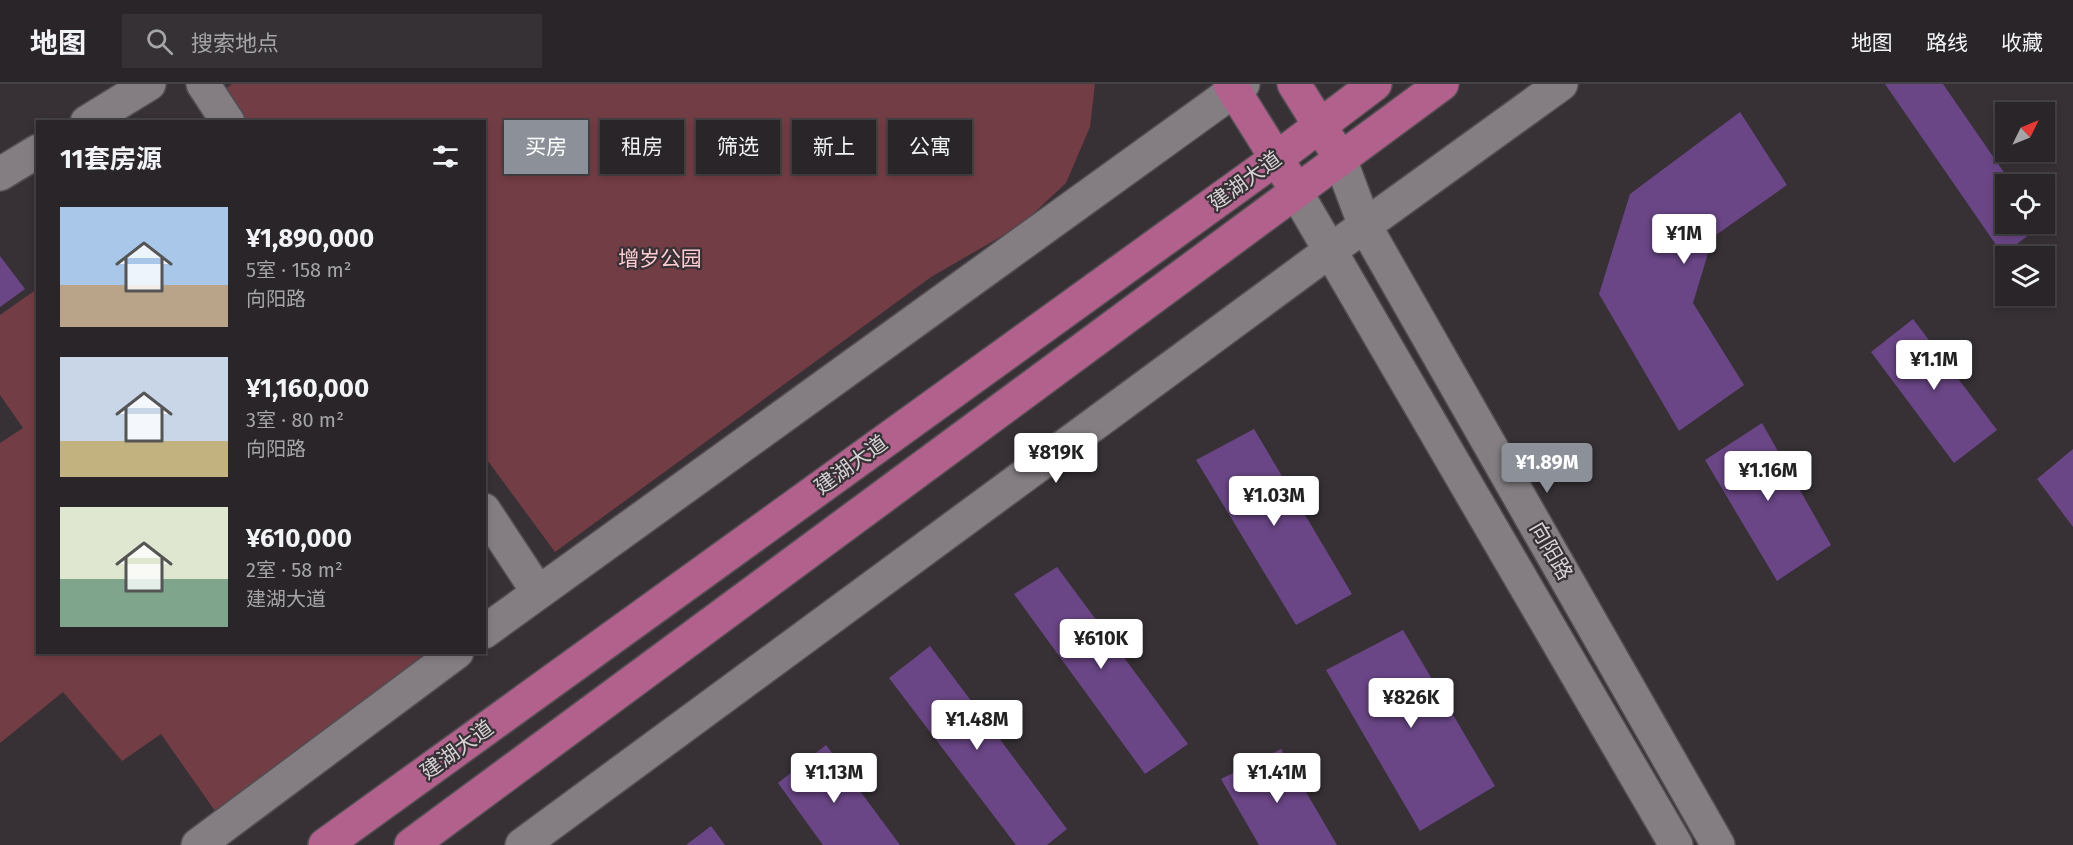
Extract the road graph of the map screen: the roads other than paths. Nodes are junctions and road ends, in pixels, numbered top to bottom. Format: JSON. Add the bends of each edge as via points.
{"nodes":[{"id":1,"x":149,"y":84,"type":"edge"},
{"id":2,"x":203,"y":84,"type":"edge"},
{"id":3,"x":1294,"y":84,"type":"edge"},
{"id":4,"x":1376,"y":84,"type":"edge"},
{"id":5,"x":1442,"y":84,"type":"edge"},
{"id":6,"x":1561,"y":84,"type":"edge"},
{"id":7,"x":1236,"y":86,"type":"edge"},
{"id":8,"x":90,"y":120,"type":"edge"},
{"id":9,"x":227,"y":120,"type":"edge"},
{"id":10,"x":1320,"y":125,"type":"junction"},
{"id":11,"x":36,"y":152,"type":"edge"},
{"id":12,"x":1277,"y":158,"type":"junction"},
{"id":13,"x":1340,"y":159,"type":"junction"},
{"id":14,"x":0,"y":174,"type":"edge"},
{"id":15,"x":1296,"y":192,"type":"junction"},
{"id":16,"x":1365,"y":226,"type":"junction"},
{"id":17,"x":1331,"y":250,"type":"junction"},
{"id":18,"x":486,"y":513,"type":"edge"},
{"id":19,"x":538,"y":592,"type":"junction"},
{"id":20,"x":486,"y":631,"type":"edge"},
{"id":21,"x":454,"y":654,"type":"edge"},
{"id":22,"x":198,"y":845,"type":"edge"},
{"id":23,"x":326,"y":845,"type":"edge"},
{"id":24,"x":411,"y":845,"type":"edge"},
{"id":25,"x":522,"y":845,"type":"edge"},
{"id":26,"x":1676,"y":845,"type":"edge"},
{"id":27,"x":1718,"y":845,"type":"edge"}],
"edges":[{"from":1,"to":8,"type":"street"},
{"from":2,"to":9,"type":"street"},
{"from":3,"to":10,"type":"main road"},
{"from":4,"to":10,"type":"main road","name":"建湖大道"},
{"from":5,"to":13,"type":"main road","name":"建湖大道"},
{"from":6,"to":16,"type":"street"},
{"from":7,"to":12,"type":"main road"},
{"from":7,"to":19,"type":"street"},
{"from":10,"to":12,"type":"main road","name":"建湖大道"},
{"from":10,"to":13,"type":"main road"},
{"from":11,"to":14,"type":"street"},
{"from":12,"to":15,"type":"main road"},
{"from":12,"to":23,"type":"main road","name":"建湖大道"},
{"from":13,"to":15,"type":"main road","name":"建湖大道"},
{"from":13,"to":16,"type":"street","name":"向阳路"},
{"from":15,"to":17,"type":"street","name":"向阳路"},
{"from":15,"to":24,"type":"main road","name":"建湖大道"},
{"from":16,"to":17,"type":"street"},
{"from":16,"to":27,"type":"street","name":"向阳路"},
{"from":17,"to":25,"type":"street"},
{"from":17,"to":26,"type":"street","name":"向阳路"},
{"from":18,"to":19,"type":"street"},
{"from":19,"to":20,"type":"street"},
{"from":21,"to":22,"type":"street"}]}
